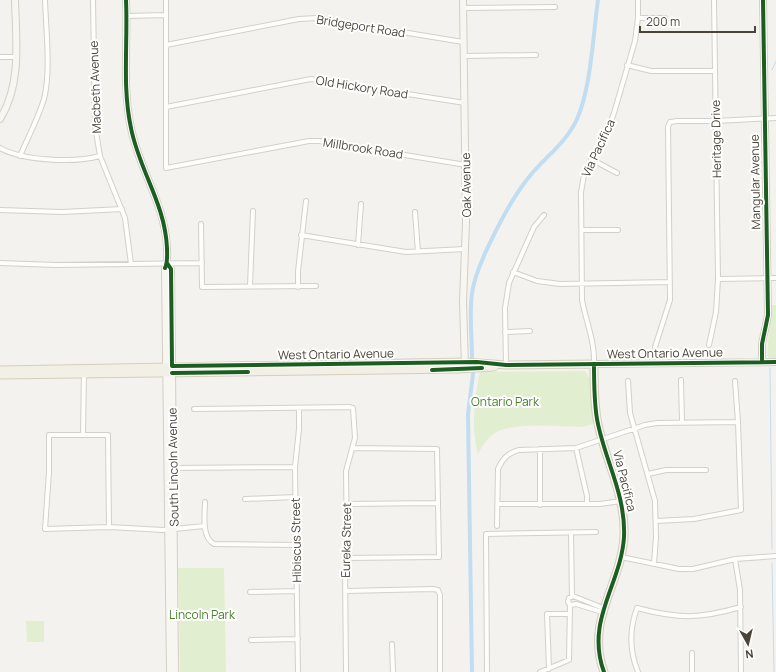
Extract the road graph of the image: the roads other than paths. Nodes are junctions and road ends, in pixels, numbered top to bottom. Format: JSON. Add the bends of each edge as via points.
{"nodes":[{"id":1,"x":15,"y":0,"type":"edge"},
{"id":2,"x":45,"y":0,"type":"edge"},
{"id":3,"x":93,"y":0,"type":"edge"},
{"id":4,"x":126,"y":0,"type":"edge"},
{"id":5,"x":166,"y":0,"type":"edge"},
{"id":6,"x":463,"y":0,"type":"edge"},
{"id":7,"x":638,"y":0,"type":"edge"},
{"id":8,"x":714,"y":0,"type":"edge"},
{"id":9,"x":763,"y":0,"type":"edge"},
{"id":10,"x":555,"y":7,"type":"dead end"},
{"id":11,"x":463,"y":8,"type":"junction"},
{"id":12,"x":126,"y":16,"type":"junction"},
{"id":13,"x":166,"y":16,"type":"junction"},
{"id":14,"x":638,"y":18,"type":"junction"},
{"id":15,"x":665,"y":18,"type":"dead end"},
{"id":16,"x":463,"y":42,"type":"junction"},
{"id":17,"x":166,"y":45,"type":"junction"},
{"id":18,"x":463,"y":56,"type":"junction"},
{"id":19,"x":536,"y":56,"type":"dead end"},
{"id":20,"x":0,"y":57,"type":"edge"},
{"id":21,"x":17,"y":57,"type":"junction"},
{"id":22,"x":627,"y":65,"type":"junction"},
{"id":23,"x":715,"y":70,"type":"junction"},
{"id":24,"x":465,"y":103,"type":"junction"},
{"id":25,"x":166,"y":107,"type":"junction"},
{"id":26,"x":764,"y":118,"type":"junction"},
{"id":27,"x":776,"y":118,"type":"edge"},
{"id":28,"x":0,"y":119,"type":"edge"},
{"id":29,"x":716,"y":121,"type":"junction"},
{"id":30,"x":0,"y":148,"type":"edge"},
{"id":31,"x":20,"y":156,"type":"junction"},
{"id":32,"x":100,"y":156,"type":"junction"},
{"id":33,"x":591,"y":159,"type":"junction"},
{"id":34,"x":466,"y":165,"type":"junction"},
{"id":35,"x":616,"y":173,"type":"dead end"},
{"id":36,"x":306,"y":201,"type":"dead end"},
{"id":37,"x":361,"y":204,"type":"dead end"},
{"id":38,"x":122,"y":209,"type":"junction"},
{"id":39,"x":0,"y":210,"type":"edge"},
{"id":40,"x":253,"y":211,"type":"dead end"},
{"id":41,"x":415,"y":212,"type":"dead end"},
{"id":42,"x":544,"y":215,"type":"dead end"},
{"id":43,"x":201,"y":224,"type":"dead end"},
{"id":44,"x":582,"y":230,"type":"junction"},
{"id":45,"x":618,"y":230,"type":"dead end"},
{"id":46,"x":301,"y":236,"type":"junction"},
{"id":47,"x":358,"y":245,"type":"junction"},
{"id":48,"x":465,"y":249,"type":"junction"},
{"id":49,"x":418,"y":252,"type":"junction"},
{"id":50,"x":0,"y":263,"type":"edge"},
{"id":51,"x":167,"y":263,"type":"junction"},
{"id":52,"x":130,"y":264,"type":"junction"},
{"id":53,"x":202,"y":264,"type":"junction"},
{"id":54,"x":513,"y":272,"type":"junction"},
{"id":55,"x":767,"y":278,"type":"junction"},
{"id":56,"x":776,"y":278,"type":"edge"},
{"id":57,"x":718,"y":279,"type":"junction"},
{"id":58,"x":670,"y":282,"type":"junction"},
{"id":59,"x":582,"y":283,"type":"junction"},
{"id":60,"x":250,"y":286,"type":"junction"},
{"id":61,"x":316,"y":286,"type":"dead end"},
{"id":62,"x":298,"y":287,"type":"junction"},
{"id":63,"x":505,"y":332,"type":"junction"},
{"id":64,"x":530,"y":332,"type":"dead end"},
{"id":65,"x":708,"y":345,"type":"dead end"},
{"id":66,"x":655,"y":347,"type":"dead end"},
{"id":67,"x":762,"y":362,"type":"junction"},
{"id":68,"x":776,"y":362,"type":"edge"},
{"id":69,"x":594,"y":364,"type":"junction"},
{"id":70,"x":506,"y":365,"type":"junction"},
{"id":71,"x":465,"y":366,"type":"junction"},
{"id":72,"x":0,"y":370,"type":"edge"},
{"id":73,"x":169,"y":370,"type":"junction"},
{"id":74,"x":84,"y":372,"type":"junction"},
{"id":75,"x":0,"y":375,"type":"edge"},
{"id":76,"x":682,"y":380,"type":"dead end"},
{"id":77,"x":628,"y":381,"type":"dead end"},
{"id":78,"x":735,"y":381,"type":"dead end"},
{"id":79,"x":299,"y":408,"type":"junction"},
{"id":80,"x":194,"y":409,"type":"dead end"},
{"id":81,"x":682,"y":421,"type":"junction"},
{"id":82,"x":738,"y":422,"type":"junction"},
{"id":83,"x":634,"y":429,"type":"junction"},
{"id":84,"x":83,"y":434,"type":"junction"},
{"id":85,"x":603,"y":439,"type":"junction"},
{"id":86,"x":353,"y":448,"type":"junction"},
{"id":87,"x":576,"y":448,"type":"junction"},
{"id":88,"x":540,"y":449,"type":"junction"},
{"id":89,"x":295,"y":467,"type":"junction"},
{"id":90,"x":170,"y":468,"type":"junction"},
{"id":91,"x":706,"y":470,"type":"dead end"},
{"id":92,"x":648,"y":474,"type":"junction"},
{"id":93,"x":295,"y":497,"type":"junction"},
{"id":94,"x":245,"y":499,"type":"dead end"},
{"id":95,"x":622,"y":500,"type":"junction"},
{"id":96,"x":205,"y":502,"type":"dead end"},
{"id":97,"x":438,"y":503,"type":"junction"},
{"id":98,"x":347,"y":504,"type":"junction"},
{"id":99,"x":498,"y":504,"type":"junction"},
{"id":100,"x":587,"y":504,"type":"junction"},
{"id":101,"x":540,"y":505,"type":"junction"},
{"id":102,"x":656,"y":520,"type":"junction"},
{"id":103,"x":205,"y":526,"type":"junction"},
{"id":104,"x":498,"y":526,"type":"dead end"},
{"id":105,"x":109,"y":527,"type":"junction"},
{"id":106,"x":171,"y":530,"type":"junction"},
{"id":107,"x":596,"y":532,"type":"dead end"},
{"id":108,"x":571,"y":533,"type":"junction"},
{"id":109,"x":296,"y":545,"type":"junction"},
{"id":110,"x":776,"y":556,"type":"edge"},
{"id":111,"x":621,"y":557,"type":"junction"},
{"id":112,"x":346,"y":558,"type":"junction"},
{"id":113,"x":735,"y":559,"type":"junction"},
{"id":114,"x":654,"y":564,"type":"junction"},
{"id":115,"x":297,"y":591,"type":"junction"},
{"id":116,"x":346,"y":591,"type":"junction"},
{"id":117,"x":250,"y":592,"type":"dead end"},
{"id":118,"x":574,"y":597,"type":"junction"},
{"id":119,"x":576,"y":604,"type":"junction"},
{"id":120,"x":570,"y":605,"type":"junction"},
{"id":121,"x":741,"y":607,"type":"junction"},
{"id":122,"x":602,"y":610,"type":"junction"},
{"id":123,"x":568,"y":614,"type":"junction"},
{"id":124,"x":298,"y":639,"type":"junction"},
{"id":125,"x":251,"y":640,"type":"dead end"},
{"id":126,"x":392,"y":644,"type":"dead end"},
{"id":127,"x":692,"y":653,"type":"dead end"},
{"id":128,"x":548,"y":668,"type":"junction"},
{"id":129,"x":170,"y":672,"type":"edge"},
{"id":130,"x":175,"y":672,"type":"edge"},
{"id":131,"x":298,"y":672,"type":"edge"},
{"id":132,"x":346,"y":672,"type":"edge"},
{"id":133,"x":393,"y":672,"type":"edge"},
{"id":134,"x":440,"y":672,"type":"edge"},
{"id":135,"x":487,"y":672,"type":"edge"},
{"id":136,"x":540,"y":672,"type":"edge"},
{"id":137,"x":604,"y":672,"type":"edge"},
{"id":138,"x":638,"y":672,"type":"edge"},
{"id":139,"x":692,"y":672,"type":"edge"},
{"id":140,"x":741,"y":672,"type":"edge"}],
"edges":[{"from":1,"to":21,"type":"main road"},
{"from":2,"to":31,"type":"street","via":[[44,97]]},
{"from":3,"to":32,"type":"street","name":"Macbeth Avenue","via":[[93,95]]},
{"from":4,"to":12,"type":"main road","name":"South Lincoln Avenue"},
{"from":5,"to":13,"type":"street"},
{"from":6,"to":11,"type":"main road","name":"Oak Avenue"},
{"from":7,"to":14,"type":"street","name":"Via Pacifica"},
{"from":8,"to":23,"type":"street","name":"Heritage Drive"},
{"from":9,"to":26,"type":"main road","name":"Mangular Avenue"},
{"from":10,"to":11,"type":"street"},
{"from":11,"to":16,"type":"main road","name":"Oak Avenue"},
{"from":12,"to":13,"type":"street"},
{"from":12,"to":51,"type":"main road","name":"South Lincoln Avenue","via":[[127,102],[131,129],[158,200],[166,240]]},
{"from":13,"to":17,"type":"street"},
{"from":14,"to":15,"type":"street"},
{"from":14,"to":22,"type":"street","name":"Via Pacifica","via":[[635,41]]},
{"from":16,"to":17,"type":"street","name":"Bridgeport Road","via":[[317,18],[299,19]]},
{"from":16,"to":18,"type":"main road","name":"Oak Avenue"},
{"from":17,"to":25,"type":"street"},
{"from":18,"to":19,"type":"street"},
{"from":18,"to":24,"type":"main road","name":"Oak Avenue"},
{"from":20,"to":21,"type":"street"},
{"from":21,"to":28,"type":"main road","via":[[8,103]]},
{"from":22,"to":23,"type":"street","via":[[651,71]]},
{"from":22,"to":33,"type":"street","name":"Via Pacifica","via":[[612,118]]},
{"from":23,"to":29,"type":"street","name":"Heritage Drive"},
{"from":24,"to":25,"type":"street","name":"Old Hickory Road","via":[[311,79]]},
{"from":24,"to":34,"type":"main road","name":"Oak Avenue"},
{"from":25,"to":34,"type":"street","name":"Millbrook Road","via":[[166,168],[309,141]]},
{"from":26,"to":27,"type":"street"},
{"from":26,"to":29,"type":"street"},
{"from":26,"to":55,"type":"main road","name":"Mangular Avenue"},
{"from":29,"to":57,"type":"street","name":"Heritage Drive"},
{"from":29,"to":58,"type":"street","via":[[677,120],[670,122],[668,127]]},
{"from":30,"to":31,"type":"street"},
{"from":31,"to":32,"type":"street","via":[[31,159],[87,159]]},
{"from":32,"to":38,"type":"street","name":"Macbeth Avenue"},
{"from":33,"to":35,"type":"street"},
{"from":33,"to":44,"type":"street","name":"Via Pacifica","via":[[584,175],[581,192]]},
{"from":34,"to":48,"type":"main road","name":"Oak Avenue"},
{"from":36,"to":46,"type":"street"},
{"from":37,"to":47,"type":"street"},
{"from":38,"to":39,"type":"street","via":[[62,212]]},
{"from":38,"to":52,"type":"street","name":"Macbeth Avenue","via":[[128,236]]},
{"from":40,"to":60,"type":"street"},
{"from":41,"to":49,"type":"street"},
{"from":42,"to":54,"type":"street","via":[[534,227]]},
{"from":43,"to":53,"type":"street"},
{"from":44,"to":45,"type":"street"},
{"from":44,"to":59,"type":"street","name":"Via Pacifica"},
{"from":46,"to":47,"type":"street"},
{"from":46,"to":62,"type":"street"},
{"from":47,"to":49,"type":"street"},
{"from":48,"to":49,"type":"street"},
{"from":48,"to":71,"type":"main road","name":"Oak Avenue"},
{"from":50,"to":52,"type":"street"},
{"from":51,"to":52,"type":"street"},
{"from":51,"to":53,"type":"street"},
{"from":51,"to":73,"type":"main road","name":"South Lincoln Avenue","via":[[164,268]]},
{"from":53,"to":60,"type":"street","via":[[202,287]]},
{"from":54,"to":59,"type":"street","via":[[544,282]]},
{"from":54,"to":63,"type":"street","via":[[506,297]]},
{"from":55,"to":56,"type":"street"},
{"from":55,"to":57,"type":"street"},
{"from":55,"to":67,"type":"main road","name":"Mangular Avenue","via":[[768,315],[762,344]]},
{"from":57,"to":65,"type":"street","name":"Heritage Drive","via":[[716,312]]},
{"from":58,"to":59,"type":"street"},
{"from":58,"to":66,"type":"street","via":[[670,300]]},
{"from":59,"to":69,"type":"street","name":"Via Pacifica","via":[[584,314],[592,334]]},
{"from":60,"to":62,"type":"street"},
{"from":61,"to":62,"type":"street"},
{"from":63,"to":64,"type":"street"},
{"from":63,"to":70,"type":"street"},
{"from":67,"to":68,"type":"main road","name":"West Ontario Avenue"},
{"from":67,"to":69,"type":"main road","name":"West Ontario Avenue"},
{"from":69,"to":70,"type":"main road","name":"West Ontario Avenue"},
{"from":69,"to":85,"type":"main road","name":"Via Pacifica","via":[[597,420]]},
{"from":70,"to":71,"type":"main road","name":"West Ontario Avenue"},
{"from":71,"to":73,"type":"main road","name":"West Ontario Avenue"},
{"from":72,"to":74,"type":"main road","name":"West Ontario Avenue"},
{"from":73,"to":74,"type":"main road","name":"West Ontario Avenue"},
{"from":73,"to":90,"type":"main road","name":"South Lincoln Avenue"},
{"from":74,"to":75,"type":"main road","name":"West Ontario Avenue"},
{"from":74,"to":84,"type":"street"},
{"from":76,"to":81,"type":"street"},
{"from":77,"to":83,"type":"street"},
{"from":78,"to":82,"type":"street"},
{"from":79,"to":80,"type":"street"},
{"from":79,"to":86,"type":"street","name":"Eureka Street","via":[[353,408]]},
{"from":79,"to":89,"type":"street","name":"Hibiscus Street"},
{"from":81,"to":82,"type":"street"},
{"from":81,"to":83,"type":"street","via":[[657,423]]},
{"from":82,"to":102,"type":"street","via":[[741,510],[694,519]]},
{"from":83,"to":85,"type":"street"},
{"from":83,"to":92,"type":"street"},
{"from":84,"to":105,"type":"street","via":[[108,434]]},
{"from":84,"to":105,"type":"street","via":[[49,435],[45,529]]},
{"from":85,"to":87,"type":"street"},
{"from":85,"to":95,"type":"main road","name":"Via Pacifica"},
{"from":86,"to":97,"type":"street","via":[[437,449]]},
{"from":86,"to":98,"type":"street","name":"Eureka Street","via":[[346,471]]},
{"from":87,"to":88,"type":"street"},
{"from":87,"to":100,"type":"street","via":[[586,487]]},
{"from":88,"to":99,"type":"street","via":[[516,451],[501,461],[498,473]]},
{"from":88,"to":101,"type":"street"},
{"from":89,"to":90,"type":"street"},
{"from":89,"to":93,"type":"street","name":"Hibiscus Street"},
{"from":90,"to":106,"type":"main road","name":"South Lincoln Avenue"},
{"from":91,"to":92,"type":"street","via":[[666,470]]},
{"from":92,"to":102,"type":"street","via":[[655,501]]},
{"from":93,"to":94,"type":"street"},
{"from":93,"to":109,"type":"street","name":"Hibiscus Street"},
{"from":95,"to":100,"type":"street"},
{"from":95,"to":111,"type":"main road","name":"Via Pacifica","via":[[624,522]]},
{"from":96,"to":103,"type":"street"},
{"from":97,"to":98,"type":"street"},
{"from":97,"to":112,"type":"street","via":[[439,557]]},
{"from":98,"to":112,"type":"street","name":"Eureka Street"},
{"from":99,"to":101,"type":"street"},
{"from":99,"to":104,"type":"street"},
{"from":100,"to":101,"type":"street"},
{"from":102,"to":114,"type":"street"},
{"from":103,"to":106,"type":"street"},
{"from":103,"to":109,"type":"street","via":[[208,539],[214,544]]},
{"from":105,"to":106,"type":"street"},
{"from":106,"to":129,"type":"main road","name":"South Lincoln Avenue"},
{"from":106,"to":130,"type":"main road","name":"South Lincoln Avenue"},
{"from":107,"to":108,"type":"street"},
{"from":108,"to":118,"type":"street"},
{"from":108,"to":135,"type":"street","via":[[486,534]]},
{"from":109,"to":115,"type":"street","name":"Hibiscus Street"},
{"from":110,"to":113,"type":"street"},
{"from":111,"to":114,"type":"street"},
{"from":111,"to":122,"type":"main road","name":"Via Pacifica"},
{"from":112,"to":116,"type":"street","name":"Eureka Street"},
{"from":113,"to":114,"type":"street","via":[[678,569]]},
{"from":113,"to":121,"type":"street"},
{"from":115,"to":117,"type":"street"},
{"from":115,"to":124,"type":"street","name":"Hibiscus Street"},
{"from":116,"to":132,"type":"street","name":"Eureka Street"},
{"from":116,"to":134,"type":"street","via":[[438,590]]},
{"from":118,"to":119,"type":"street"},
{"from":118,"to":120,"type":"street","via":[[568,601]]},
{"from":118,"to":122,"type":"street"},
{"from":119,"to":120,"type":"street"},
{"from":119,"to":122,"type":"street"},
{"from":120,"to":123,"type":"street"},
{"from":121,"to":138,"type":"street","via":[[706,616],[686,617],[664,615],[637,608],[630,631],[632,656]]},
{"from":121,"to":140,"type":"street"},
{"from":122,"to":137,"type":"main road","name":"Via Pacifica","via":[[599,645]]},
{"from":123,"to":128,"type":"street","via":[[569,660]]},
{"from":123,"to":128,"type":"street","via":[[547,614]]},
{"from":124,"to":125,"type":"street"},
{"from":124,"to":131,"type":"street","name":"Hibiscus Street"},
{"from":126,"to":133,"type":"street"},
{"from":127,"to":139,"type":"street"},
{"from":128,"to":136,"type":"street"}]}
